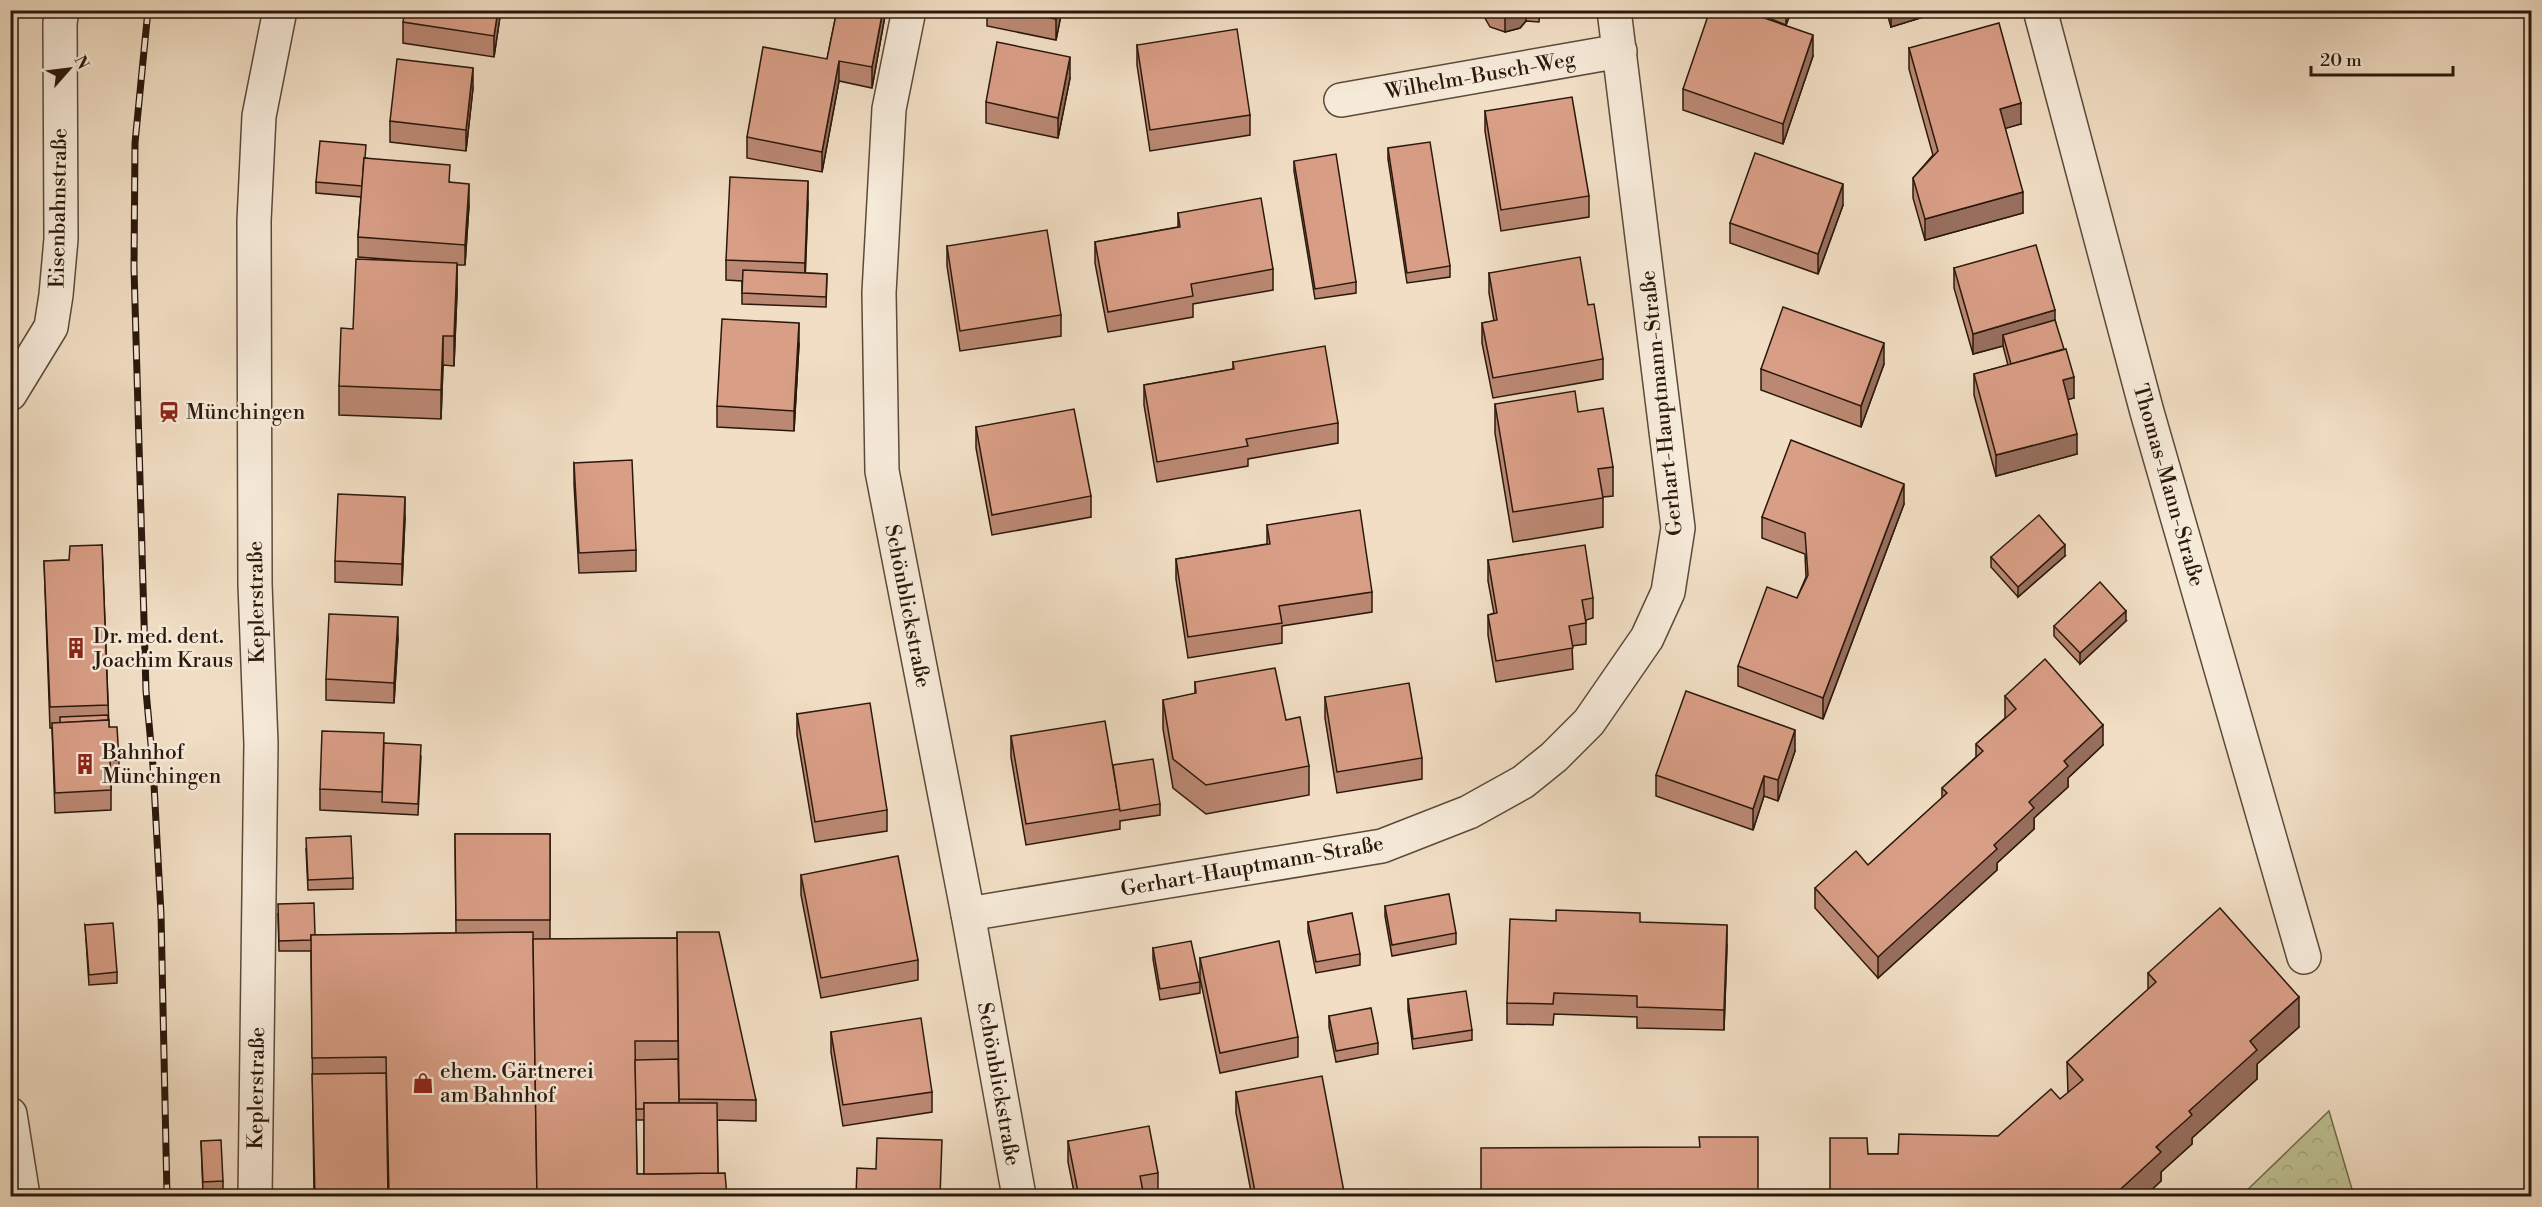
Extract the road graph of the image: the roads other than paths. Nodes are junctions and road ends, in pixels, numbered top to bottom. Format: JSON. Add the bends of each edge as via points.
{"nodes":[{"id":1,"x":62,"y":10,"type":"edge"},
{"id":2,"x":280,"y":10,"type":"edge"},
{"id":3,"x":909,"y":10,"type":"edge"},
{"id":4,"x":1614,"y":10,"type":"edge"},
{"id":5,"x":2040,"y":10,"type":"edge"},
{"id":6,"x":1620,"y":51,"type":"junction"},
{"id":7,"x":1341,"y":100,"type":"dead end"},
{"id":8,"x":10,"y":394,"type":"edge"},
{"id":9,"x":968,"y":914,"type":"junction"},
{"id":10,"x":2304,"y":957,"type":"dead end"},
{"id":11,"x":10,"y":1114,"type":"edge"},
{"id":12,"x":23,"y":1197,"type":"edge"},
{"id":13,"x":255,"y":1197,"type":"edge"},
{"id":14,"x":1019,"y":1197,"type":"edge"}],
"edges":[{"from":1,"to":8,"type":"street","name":"Eisenbahnstraße","via":[[61,239],[56,295],[51,327]]},
{"from":2,"to":13,"type":"street","name":"Keplerstraße","via":[[259,116],[254,220],[255,584],[261,744]]},
{"from":3,"to":9,"type":"street","name":"Schönblickstraße","via":[[889,109],[879,294],[882,471]]},
{"from":4,"to":6,"type":"street","name":"Gerhart-Hauptmann-Straße"},
{"from":5,"to":10,"type":"street","name":"Thomas-Mann-Straße","via":[[2147,412]]},
{"from":6,"to":7,"type":"street","name":"Wilhelm-Busch-Weg"},
{"from":6,"to":9,"type":"street","name":"Gerhart-Hauptmann-Straße","via":[[1678,528],[1664,601],[1647,638],[1589,723],[1523,782],[1469,812],[1382,846]]},
{"from":9,"to":14,"type":"street","name":"Schönblickstraße"},
{"from":11,"to":12,"type":"street"}]}
